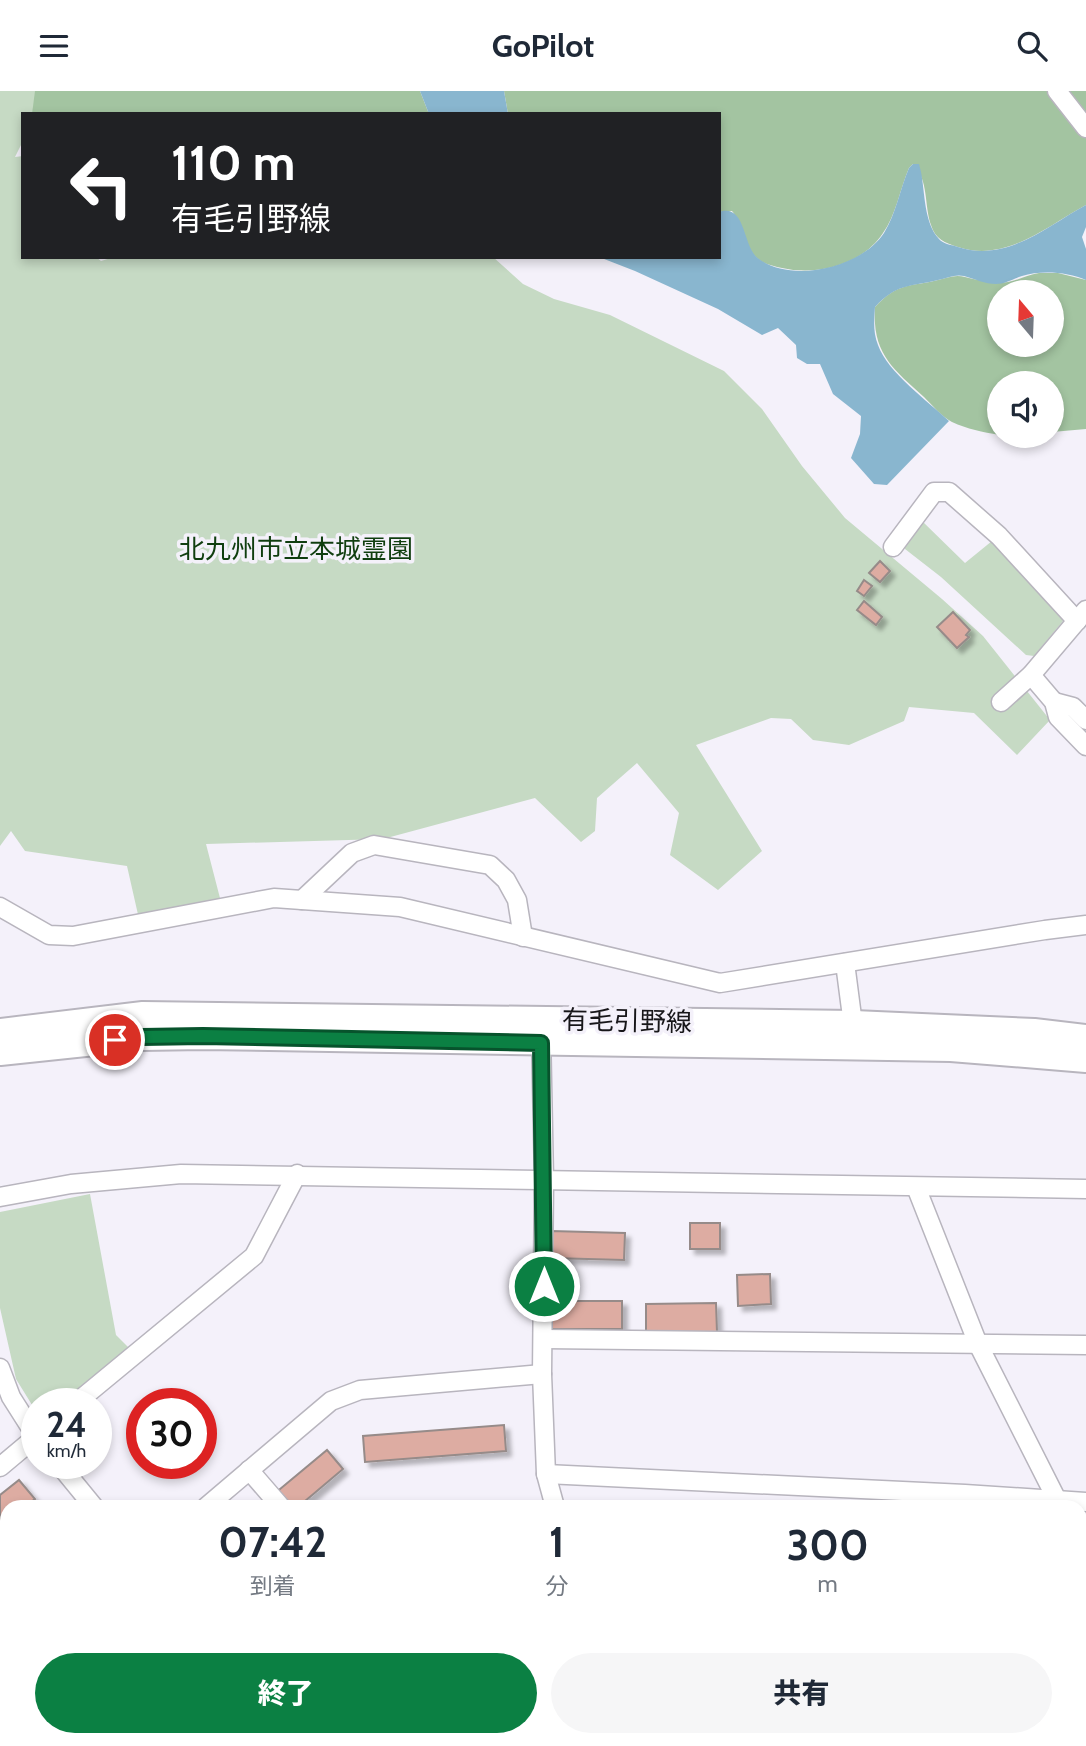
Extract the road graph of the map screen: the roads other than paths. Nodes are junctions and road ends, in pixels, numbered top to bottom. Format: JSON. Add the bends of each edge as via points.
{"nodes":[{"id":1,"x":1057,"y":91,"type":"edge"},
{"id":2,"x":1086,"y":128,"type":"edge"},
{"id":3,"x":893,"y":547,"type":"dead end"},
{"id":4,"x":1081,"y":616,"type":"edge"},
{"id":5,"x":1031,"y":675,"type":"junction"},
{"id":6,"x":1001,"y":702,"type":"dead end"},
{"id":7,"x":1054,"y":702,"type":"junction"},
{"id":8,"x":1086,"y":720,"type":"edge"},
{"id":9,"x":1086,"y":746,"type":"edge"},
{"id":10,"x":302,"y":900,"type":"junction"},
{"id":11,"x":0,"y":907,"type":"edge"},
{"id":12,"x":1086,"y":925,"type":"edge"},
{"id":13,"x":523,"y":937,"type":"junction"},
{"id":14,"x":845,"y":963,"type":"junction"},
{"id":15,"x":541,"y":1031,"type":"junction"},
{"id":16,"x":0,"y":1032,"type":"edge"},
{"id":17,"x":854,"y":1036,"type":"junction"},
{"id":18,"x":1086,"y":1038,"type":"edge"},
{"id":19,"x":0,"y":1052,"type":"edge"},
{"id":20,"x":1086,"y":1059,"type":"edge"},
{"id":21,"x":298,"y":1174,"type":"junction"},
{"id":22,"x":544,"y":1180,"type":"junction"},
{"id":23,"x":916,"y":1187,"type":"junction"},
{"id":24,"x":1086,"y":1189,"type":"edge"},
{"id":25,"x":0,"y":1197,"type":"edge"},
{"id":26,"x":544,"y":1339,"type":"junction"},
{"id":27,"x":978,"y":1344,"type":"junction"},
{"id":28,"x":1086,"y":1345,"type":"edge"},
{"id":29,"x":0,"y":1368,"type":"edge"},
{"id":30,"x":542,"y":1374,"type":"junction"},
{"id":31,"x":94,"y":1388,"type":"edge"},
{"id":32,"x":21,"y":1413,"type":"edge"},
{"id":33,"x":21,"y":1450,"type":"edge"},
{"id":34,"x":0,"y":1467,"type":"edge"},
{"id":35,"x":249,"y":1470,"type":"junction"},
{"id":36,"x":546,"y":1474,"type":"junction"},
{"id":37,"x":71,"y":1479,"type":"edge"},
{"id":38,"x":88,"y":1500,"type":"edge"},
{"id":39,"x":214,"y":1500,"type":"edge"},
{"id":40,"x":275,"y":1500,"type":"edge"},
{"id":41,"x":553,"y":1500,"type":"edge"},
{"id":42,"x":964,"y":1500,"type":"edge"},
{"id":43,"x":1057,"y":1500,"type":"joint"}],
"edges":[{"from":1,"to":2,"type":"street"},
{"from":3,"to":4,"type":"street","via":[[934,492],[949,492]]},
{"from":4,"to":5,"type":"street"},
{"from":5,"to":6,"type":"street"},
{"from":5,"to":7,"type":"street"},
{"from":7,"to":8,"type":"street","via":[[1073,707]]},
{"from":7,"to":9,"type":"street","via":[[1058,716]]},
{"from":10,"to":11,"type":"street","via":[[274,898],[73,936],[49,935]]},
{"from":10,"to":13,"type":"street","via":[[400,907]]},
{"from":10,"to":13,"type":"street","via":[[352,853],[374,845],[387,847],[490,865],[517,899]]},
{"from":12,"to":14,"type":"street"},
{"from":13,"to":14,"type":"street","via":[[720,983]]},
{"from":14,"to":17,"type":"street"},
{"from":15,"to":16,"type":"main road","name":"有毛引野線","via":[[143,1015]]},
{"from":15,"to":17,"type":"main road","name":"有毛引野線"},
{"from":15,"to":19,"type":"main road","name":"有毛引野線","via":[[142,1037]]},
{"from":15,"to":22,"type":"street"},
{"from":17,"to":18,"type":"main road","name":"有毛引野線","via":[[1007,1030]]},
{"from":17,"to":20,"type":"main road","name":"有毛引野線"},
{"from":21,"to":22,"type":"street"},
{"from":21,"to":25,"type":"street","via":[[181,1174],[71,1184]]},
{"from":21,"to":31,"type":"street","via":[[254,1256]]},
{"from":22,"to":23,"type":"street"},
{"from":22,"to":26,"type":"street"},
{"from":23,"to":24,"type":"street"},
{"from":23,"to":27,"type":"street"},
{"from":26,"to":27,"type":"street"},
{"from":26,"to":30,"type":"street"},
{"from":27,"to":28,"type":"street"},
{"from":27,"to":43,"type":"street"},
{"from":29,"to":32,"type":"street"},
{"from":30,"to":35,"type":"street","via":[[360,1390],[331,1401]]},
{"from":30,"to":36,"type":"street"},
{"from":33,"to":34,"type":"street"},
{"from":35,"to":39,"type":"street"},
{"from":35,"to":40,"type":"street"},
{"from":36,"to":41,"type":"street"},
{"from":36,"to":42,"type":"street"},
{"from":37,"to":38,"type":"street"},
{"from":42,"to":43,"type":"street"}]}
